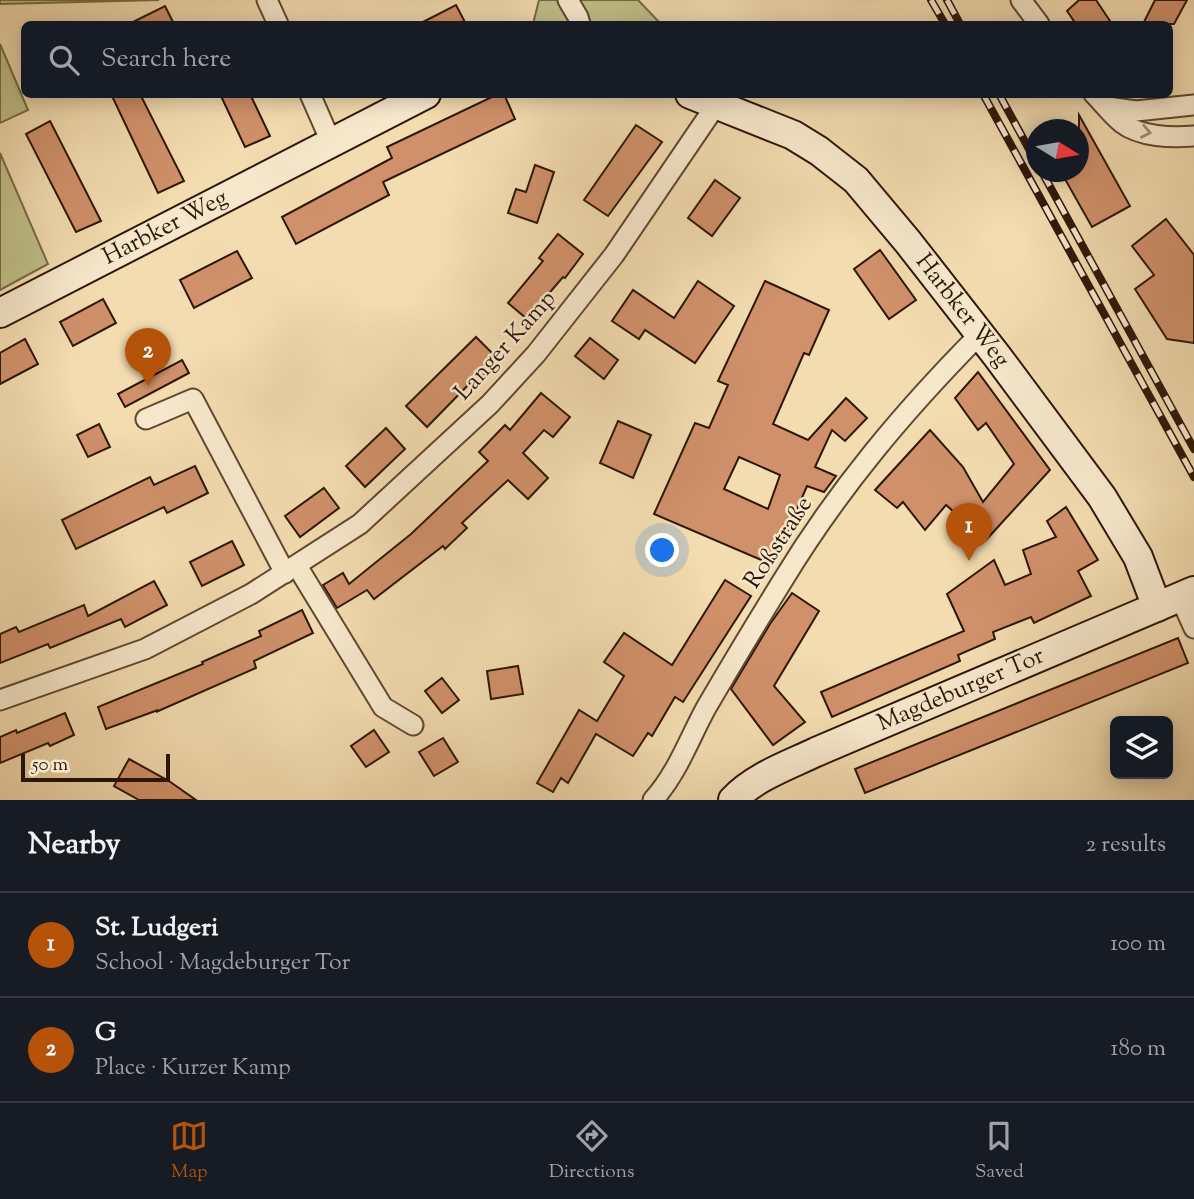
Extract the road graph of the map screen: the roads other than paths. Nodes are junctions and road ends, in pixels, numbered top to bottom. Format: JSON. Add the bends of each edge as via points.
{"nodes":[{"id":1,"x":267,"y":0,"type":"edge"},
{"id":2,"x":568,"y":0,"type":"edge"},
{"id":3,"x":1021,"y":0,"type":"edge"},
{"id":4,"x":277,"y":21,"type":"edge"},
{"id":5,"x":579,"y":21,"type":"edge"},
{"id":6,"x":1037,"y":21,"type":"edge"},
{"id":7,"x":312,"y":98,"type":"edge"},
{"id":8,"x":418,"y":98,"type":"edge"},
{"id":9,"x":699,"y":98,"type":"edge"},
{"id":10,"x":1100,"y":101,"type":"edge"},
{"id":11,"x":716,"y":105,"type":"junction"},
{"id":12,"x":1194,"y":105,"type":"edge"},
{"id":13,"x":1194,"y":136,"type":"edge"},
{"id":14,"x":331,"y":142,"type":"junction"},
{"id":15,"x":0,"y":313,"type":"edge"},
{"id":16,"x":979,"y":335,"type":"junction"},
{"id":17,"x":146,"y":419,"type":"dead end"},
{"id":18,"x":291,"y":570,"type":"junction"},
{"id":19,"x":1177,"y":598,"type":"edge"},
{"id":20,"x":1194,"y":628,"type":"edge"},
{"id":21,"x":0,"y":700,"type":"edge"},
{"id":22,"x":413,"y":725,"type":"dead end"},
{"id":23,"x":653,"y":800,"type":"edge"},
{"id":24,"x":733,"y":800,"type":"edge"}],
"edges":[{"from":1,"to":4,"type":"street"},
{"from":2,"to":5,"type":"street"},
{"from":3,"to":6,"type":"street"},
{"from":7,"to":14,"type":"street"},
{"from":8,"to":14,"type":"main road","name":"Harbker Weg"},
{"from":9,"to":11,"type":"main road","name":"Harbker Weg"},
{"from":10,"to":12,"type":"street","via":[[1136,111]]},
{"from":10,"to":13,"type":"street","one_way":true,"via":[[1135,130]]},
{"from":11,"to":16,"type":"main road","name":"Harbker Weg","via":[[793,135],[856,180]]},
{"from":11,"to":18,"type":"street","name":"Langer Kamp","via":[[614,255],[536,354],[490,404],[360,524]]},
{"from":14,"to":15,"type":"main road","name":"Harbker Weg"},
{"from":16,"to":19,"type":"main road","name":"Harbker Weg","via":[[1102,498],[1138,557]]},
{"from":16,"to":23,"type":"street","name":"Roßstraße","via":[[910,406],[810,536],[705,710],[665,787]]},
{"from":17,"to":18,"type":"street","via":[[193,398]]},
{"from":18,"to":21,"type":"street","name":"Langer Kamp","via":[[145,649]]},
{"from":18,"to":22,"type":"street","via":[[383,707]]},
{"from":19,"to":20,"type":"street"},
{"from":19,"to":24,"type":"main road","name":"Magdeburger Tor","via":[[816,752],[770,774]]}]}
